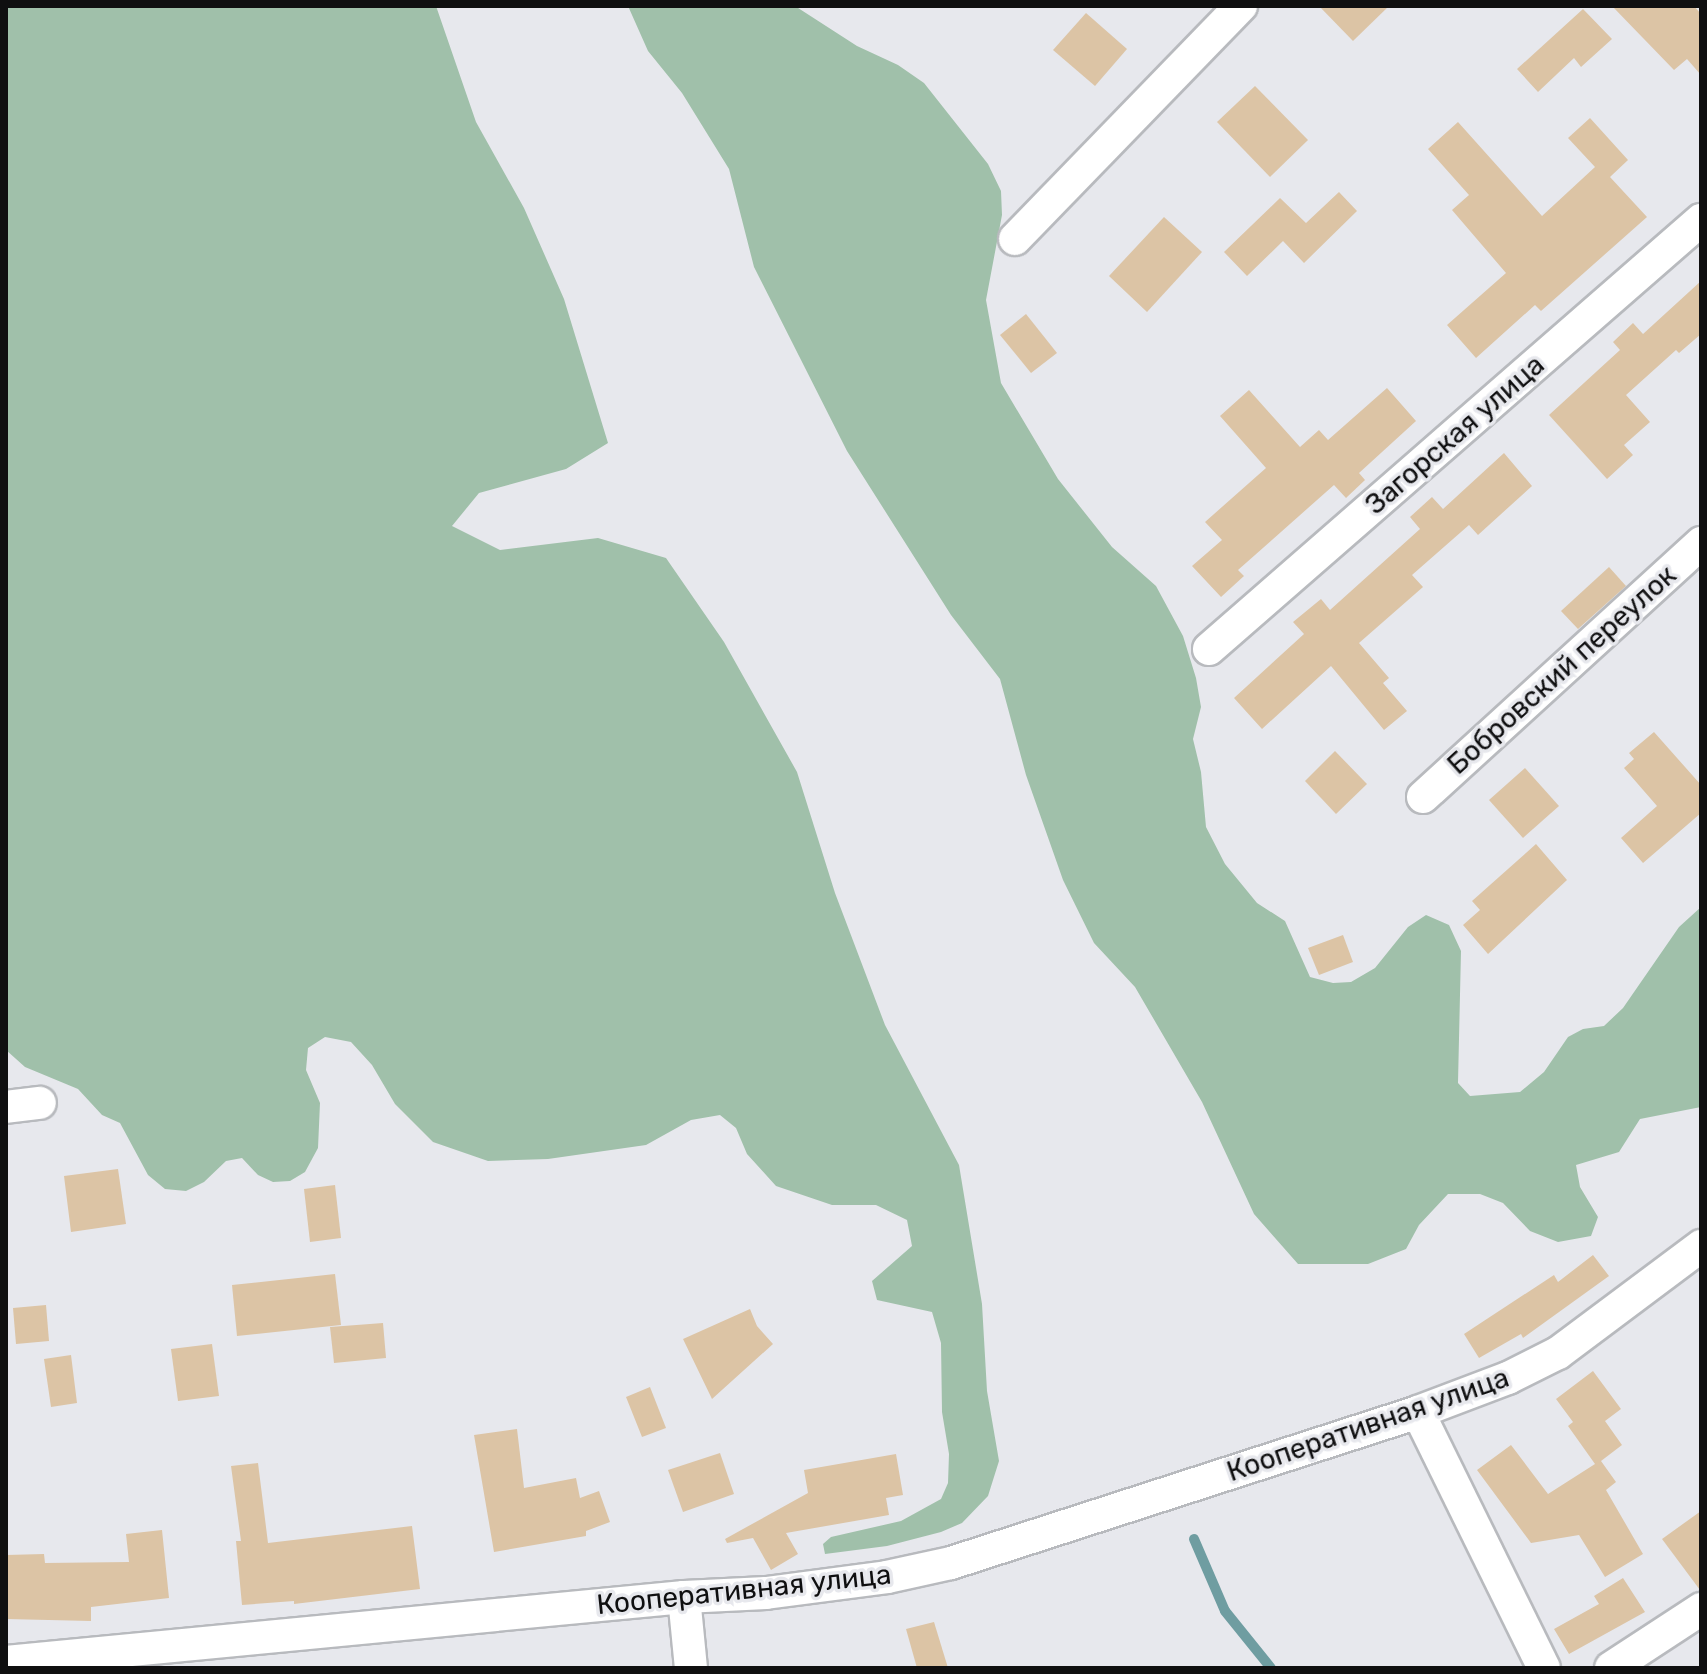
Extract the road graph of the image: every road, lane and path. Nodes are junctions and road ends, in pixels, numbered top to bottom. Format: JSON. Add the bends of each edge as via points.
{"nodes":[{"id":1,"x":1241,"y":6,"type":"edge"},
{"id":2,"x":1701,"y":220,"type":"edge"},
{"id":3,"x":1015,"y":239,"type":"dead end"},
{"id":4,"x":1701,"y":543,"type":"edge"},
{"id":5,"x":1209,"y":649,"type":"dead end"},
{"id":6,"x":1423,"y":797,"type":"dead end"},
{"id":7,"x":40,"y":1103,"type":"dead end"},
{"id":8,"x":6,"y":1107,"type":"edge"},
{"id":9,"x":1701,"y":1246,"type":"edge"},
{"id":10,"x":1418,"y":1412,"type":"junction"},
{"id":11,"x":684,"y":1597,"type":"junction"},
{"id":12,"x":1701,"y":1609,"type":"edge"},
{"id":13,"x":6,"y":1662,"type":"edge"},
{"id":14,"x":691,"y":1668,"type":"edge"},
{"id":15,"x":1544,"y":1668,"type":"edge"},
{"id":16,"x":1611,"y":1668,"type":"edge"}],
"edges":[{"from":1,"to":3,"type":"street"},
{"from":2,"to":5,"type":"street","name":"Загорская улица"},
{"from":4,"to":6,"type":"street","name":"Бобровский переулок"},
{"from":7,"to":8,"type":"street"},
{"from":9,"to":10,"type":"street","name":"Кооперативная улица","via":[[1558,1353]]},
{"from":10,"to":11,"type":"street","name":"Кооперативная улица","via":[[951,1563],[819,1588]]},
{"from":10,"to":15,"type":"street"},
{"from":11,"to":13,"type":"street","name":"Кооперативная улица"},
{"from":11,"to":14,"type":"street"},
{"from":12,"to":16,"type":"street"}]}
